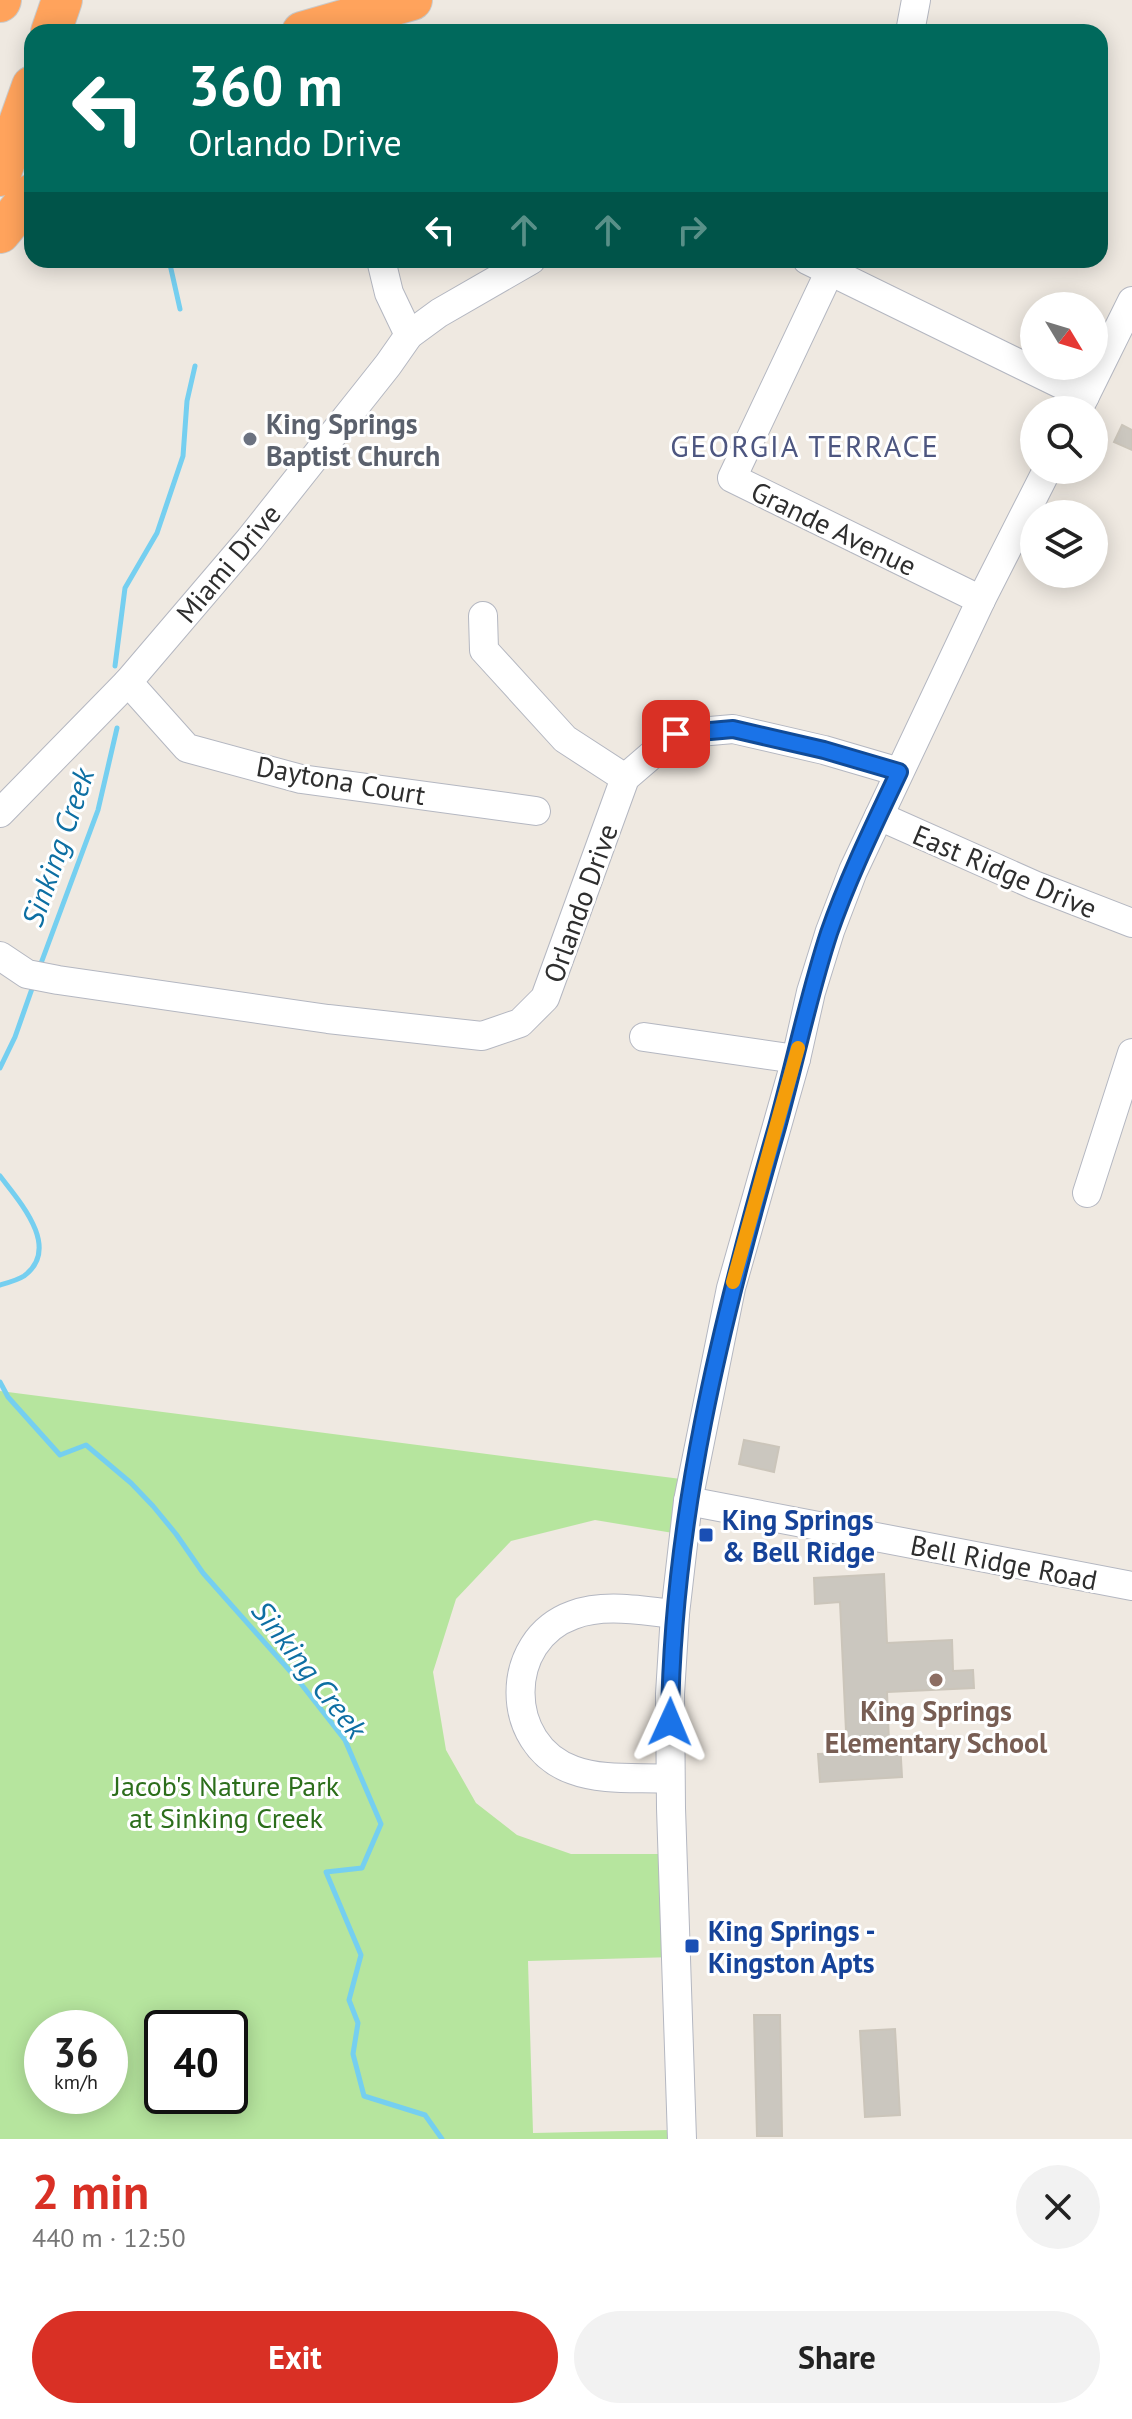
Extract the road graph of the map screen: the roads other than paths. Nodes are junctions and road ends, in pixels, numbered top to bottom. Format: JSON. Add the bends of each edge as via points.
{"nodes":[{"id":1,"x":62,"y":0,"type":"edge"},
{"id":2,"x":412,"y":0,"type":"edge"},
{"id":3,"x":916,"y":0,"type":"edge"},
{"id":4,"x":54,"y":24,"type":"edge"},
{"id":5,"x":330,"y":24,"type":"edge"},
{"id":6,"x":912,"y":24,"type":"edge"},
{"id":7,"x":24,"y":108,"type":"edge"},
{"id":8,"x":0,"y":176,"type":"edge"},
{"id":9,"x":24,"y":204,"type":"edge"},
{"id":10,"x":0,"y":233,"type":"edge"},
{"id":11,"x":383,"y":268,"type":"edge"},
{"id":12,"x":517,"y":268,"type":"edge"},
{"id":13,"x":822,"y":268,"type":"edge"},
{"id":14,"x":831,"y":268,"type":"edge"},
{"id":15,"x":1132,"y":301,"type":"edge"},
{"id":16,"x":409,"y":335,"type":"junction"},
{"id":17,"x":1068,"y":396,"type":"edge"},
{"id":18,"x":1084,"y":396,"type":"edge"},
{"id":19,"x":1040,"y":484,"type":"edge"},
{"id":20,"x":981,"y":600,"type":"junction"},
{"id":21,"x":483,"y":616,"type":"dead end"},
{"id":22,"x":128,"y":682,"type":"junction"},
{"id":23,"x":899,"y":772,"type":"junction"},
{"id":24,"x":625,"y":778,"type":"junction"},
{"id":25,"x":536,"y":811,"type":"dead end"},
{"id":26,"x":0,"y":813,"type":"edge"},
{"id":27,"x":879,"y":816,"type":"junction"},
{"id":28,"x":1132,"y":923,"type":"edge"},
{"id":29,"x":0,"y":956,"type":"edge"},
{"id":30,"x":644,"y":1037,"type":"dead end"},
{"id":31,"x":1132,"y":1053,"type":"edge"},
{"id":32,"x":796,"y":1059,"type":"junction"},
{"id":33,"x":1087,"y":1193,"type":"dead end"},
{"id":34,"x":688,"y":1501,"type":"junction"},
{"id":35,"x":1132,"y":1586,"type":"edge"},
{"id":36,"x":675,"y":1614,"type":"junction"},
{"id":37,"x":670,"y":1779,"type":"junction"},
{"id":38,"x":682,"y":2139,"type":"edge"}],
"edges":[{"from":1,"to":4,"type":"highway"},
{"from":2,"to":5,"type":"highway"},
{"from":3,"to":6,"type":"street"},
{"from":7,"to":8,"type":"highway"},
{"from":9,"to":10,"type":"highway"},
{"from":11,"to":16,"type":"street"},
{"from":12,"to":16,"type":"street","name":"Miami Drive"},
{"from":13,"to":20,"type":"street","name":"Grande Avenue","via":[[732,478]]},
{"from":14,"to":17,"type":"street"},
{"from":15,"to":18,"type":"street"},
{"from":16,"to":22,"type":"street","name":"Miami Drive","via":[[250,539]]},
{"from":19,"to":20,"type":"street"},
{"from":20,"to":23,"type":"street"},
{"from":21,"to":24,"type":"street","via":[[484,650],[565,739]]},
{"from":22,"to":25,"type":"street","name":"Daytona Court","via":[[187,748],[301,779]]},
{"from":22,"to":26,"type":"street","name":"Miami Drive"},
{"from":23,"to":24,"type":"street","name":"Orlando Drive","via":[[733,729],[676,734]]},
{"from":23,"to":27,"type":"street"},
{"from":24,"to":29,"type":"street","name":"Orlando Drive","via":[[545,998],[520,1023],[482,1036],[58,980],[27,974]]},
{"from":27,"to":28,"type":"street","name":"East Ridge Drive"},
{"from":27,"to":32,"type":"street","via":[[830,931]]},
{"from":30,"to":32,"type":"street"},
{"from":31,"to":33,"type":"street"},
{"from":32,"to":34,"type":"street","via":[[731,1288]]},
{"from":34,"to":35,"type":"street","name":"Bell Ridge Road"},
{"from":34,"to":36,"type":"street"},
{"from":36,"to":37,"type":"street"},
{"from":36,"to":37,"type":"street","via":[[595,1609],[571,1615],[537,1640],[526,1660],[519,1699],[523,1719],[554,1761],[589,1774]]},
{"from":37,"to":38,"type":"street"}]}
